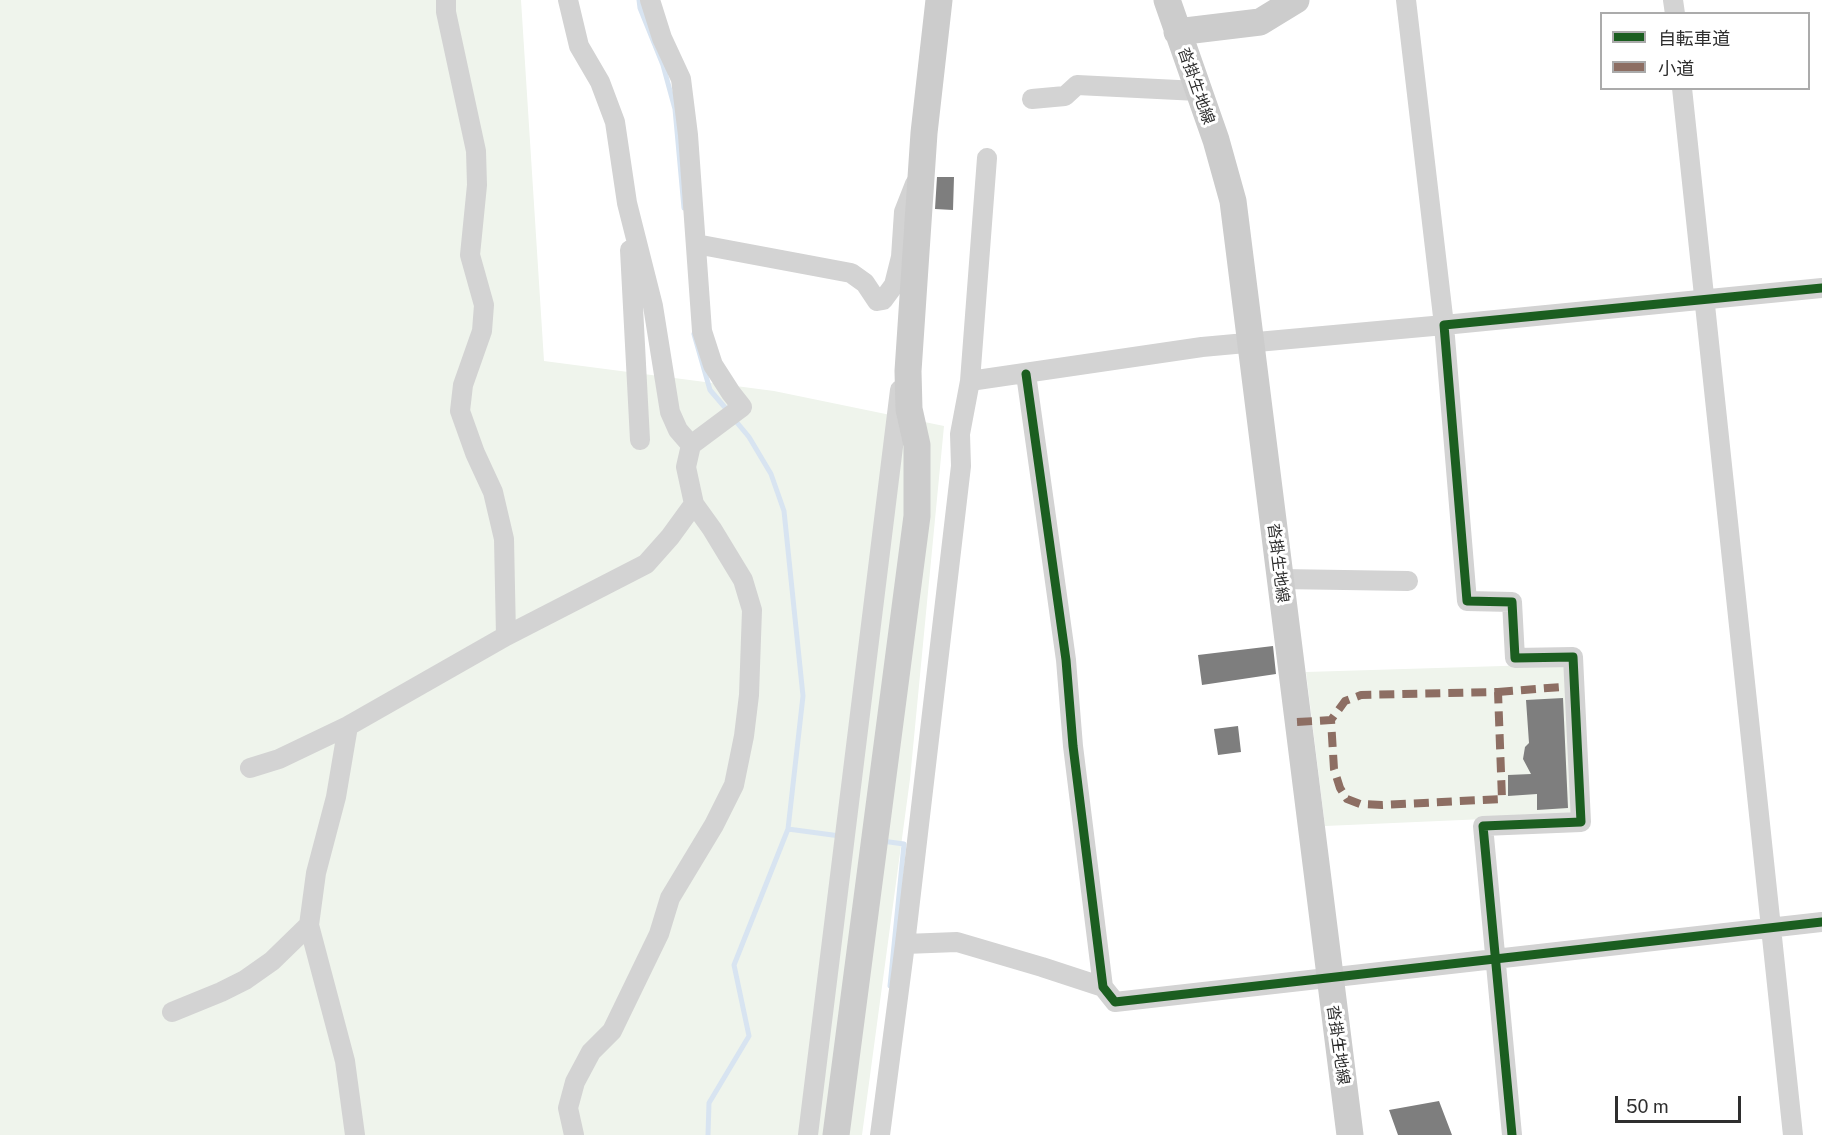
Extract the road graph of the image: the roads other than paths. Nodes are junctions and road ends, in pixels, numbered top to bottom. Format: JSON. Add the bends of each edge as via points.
{"nodes":[{"id":1,"x":446,"y":0,"type":"edge"},
{"id":2,"x":568,"y":0,"type":"edge"},
{"id":3,"x":650,"y":0,"type":"edge"},
{"id":4,"x":939,"y":0,"type":"edge"},
{"id":5,"x":1167,"y":0,"type":"edge"},
{"id":6,"x":1296,"y":0,"type":"edge"},
{"id":7,"x":1406,"y":0,"type":"edge"},
{"id":8,"x":1178,"y":32,"type":"junction"},
{"id":9,"x":1683,"y":90,"type":"edge"},
{"id":10,"x":1198,"y":91,"type":"junction"},
{"id":11,"x":1032,"y":99,"type":"dead end"},
{"id":12,"x":987,"y":158,"type":"dead end"},
{"id":13,"x":922,"y":165,"type":"junction"},
{"id":14,"x":627,"y":203,"type":"junction"},
{"id":15,"x":696,"y":244,"type":"junction"},
{"id":16,"x":1822,"y":288,"type":"edge"},
{"id":17,"x":1704,"y":300,"type":"junction"},
{"id":18,"x":1444,"y":325,"type":"junction"},
{"id":19,"x":1250,"y":342,"type":"junction"},
{"id":20,"x":908,"y":371,"type":"junction"},
{"id":21,"x":1026,"y":374,"type":"junction"},
{"id":22,"x":970,"y":381,"type":"junction"},
{"id":23,"x":640,"y":440,"type":"dead end"},
{"id":24,"x":691,"y":445,"type":"junction"},
{"id":25,"x":694,"y":504,"type":"junction"},
{"id":26,"x":1280,"y":579,"type":"junction"},
{"id":27,"x":1408,"y":581,"type":"dead end"},
{"id":28,"x":506,"y":636,"type":"junction"},
{"id":29,"x":348,"y":726,"type":"junction"},
{"id":30,"x":250,"y":768,"type":"dead end"},
{"id":31,"x":1822,"y":922,"type":"edge"},
{"id":32,"x":309,"y":925,"type":"junction"},
{"id":33,"x":1771,"y":927,"type":"junction"},
{"id":34,"x":905,"y":944,"type":"junction"},
{"id":35,"x":1494,"y":959,"type":"junction"},
{"id":36,"x":1329,"y":978,"type":"junction"},
{"id":37,"x":1103,"y":987,"type":"junction"},
{"id":38,"x":172,"y":1012,"type":"dead end"},
{"id":39,"x":355,"y":1135,"type":"edge"},
{"id":40,"x":574,"y":1135,"type":"edge"},
{"id":41,"x":808,"y":1135,"type":"edge"},
{"id":42,"x":836,"y":1135,"type":"edge"},
{"id":43,"x":880,"y":1135,"type":"edge"},
{"id":44,"x":1350,"y":1135,"type":"edge"},
{"id":45,"x":1512,"y":1135,"type":"edge"},
{"id":46,"x":1792,"y":1135,"type":"edge"}],
"edges":[{"from":1,"to":28,"type":"street","via":[[476,151],[470,255],[484,305],[482,331],[463,385],[460,411],[494,492],[504,539]]},
{"from":2,"to":14,"type":"street","via":[[579,46],[600,82],[615,122]]},
{"from":3,"to":15,"type":"street","via":[[681,80]]},
{"from":4,"to":13,"type":"main road"},
{"from":5,"to":8,"type":"main road","name":"沓掛生地線"},
{"from":6,"to":8,"type":"main road","via":[[1260,22]]},
{"from":7,"to":18,"type":"street"},
{"from":8,"to":10,"type":"main road","name":"沓掛生地線"},
{"from":9,"to":17,"type":"street"},
{"from":10,"to":11,"type":"street","via":[[1077,85],[1065,96]]},
{"from":10,"to":19,"type":"main road","name":"沓掛生地線","via":[[1233,201]]},
{"from":12,"to":22,"type":"street"},
{"from":13,"to":15,"type":"street","via":[[904,212],[901,257],[894,285],[883,300],[877,301],[865,283],[850,273]]},
{"from":13,"to":20,"type":"main road"},
{"from":14,"to":23,"type":"street"},
{"from":14,"to":24,"type":"street","via":[[653,306],[670,412]]},
{"from":15,"to":24,"type":"street","via":[[702,331],[712,365],[742,407]]},
{"from":16,"to":17,"type":"street"},
{"from":17,"to":18,"type":"street"},
{"from":17,"to":33,"type":"street"},
{"from":18,"to":19,"type":"street"},
{"from":18,"to":35,"type":"street","via":[[1467,601],[1512,602],[1515,658],[1573,657],[1581,822],[1483,826]]},
{"from":19,"to":21,"type":"street"},
{"from":19,"to":26,"type":"main road","name":"沓掛生地線"},
{"from":20,"to":41,"type":"street","via":[[895,424]]},
{"from":20,"to":42,"type":"main road","via":[[909,409],[917,445],[917,516]]},
{"from":21,"to":22,"type":"street"},
{"from":21,"to":37,"type":"street","via":[[1066,660]]},
{"from":22,"to":34,"type":"street","via":[[960,434],[961,466]]},
{"from":24,"to":25,"type":"street","via":[[686,467]]},
{"from":25,"to":28,"type":"street","via":[[646,564]]},
{"from":25,"to":40,"type":"street","via":[[743,580],[752,610],[744,736],[734,785],[670,898],[659,934],[612,1032],[591,1052],[574,1082],[568,1108]]},
{"from":26,"to":27,"type":"street"},
{"from":26,"to":36,"type":"main road","name":"沓掛生地線"},
{"from":28,"to":29,"type":"street"},
{"from":29,"to":30,"type":"street","via":[[279,759]]},
{"from":29,"to":32,"type":"street","via":[[336,797],[316,873]]},
{"from":31,"to":33,"type":"street"},
{"from":32,"to":38,"type":"street","via":[[272,961],[245,980]]},
{"from":32,"to":39,"type":"street","via":[[345,1061]]},
{"from":33,"to":35,"type":"street"},
{"from":33,"to":46,"type":"street"},
{"from":34,"to":37,"type":"street","via":[[957,942]]},
{"from":34,"to":43,"type":"street"},
{"from":35,"to":36,"type":"street"},
{"from":35,"to":45,"type":"street"},
{"from":36,"to":37,"type":"street","via":[[1115,1002]]},
{"from":36,"to":44,"type":"main road","name":"沓掛生地線"}]}
